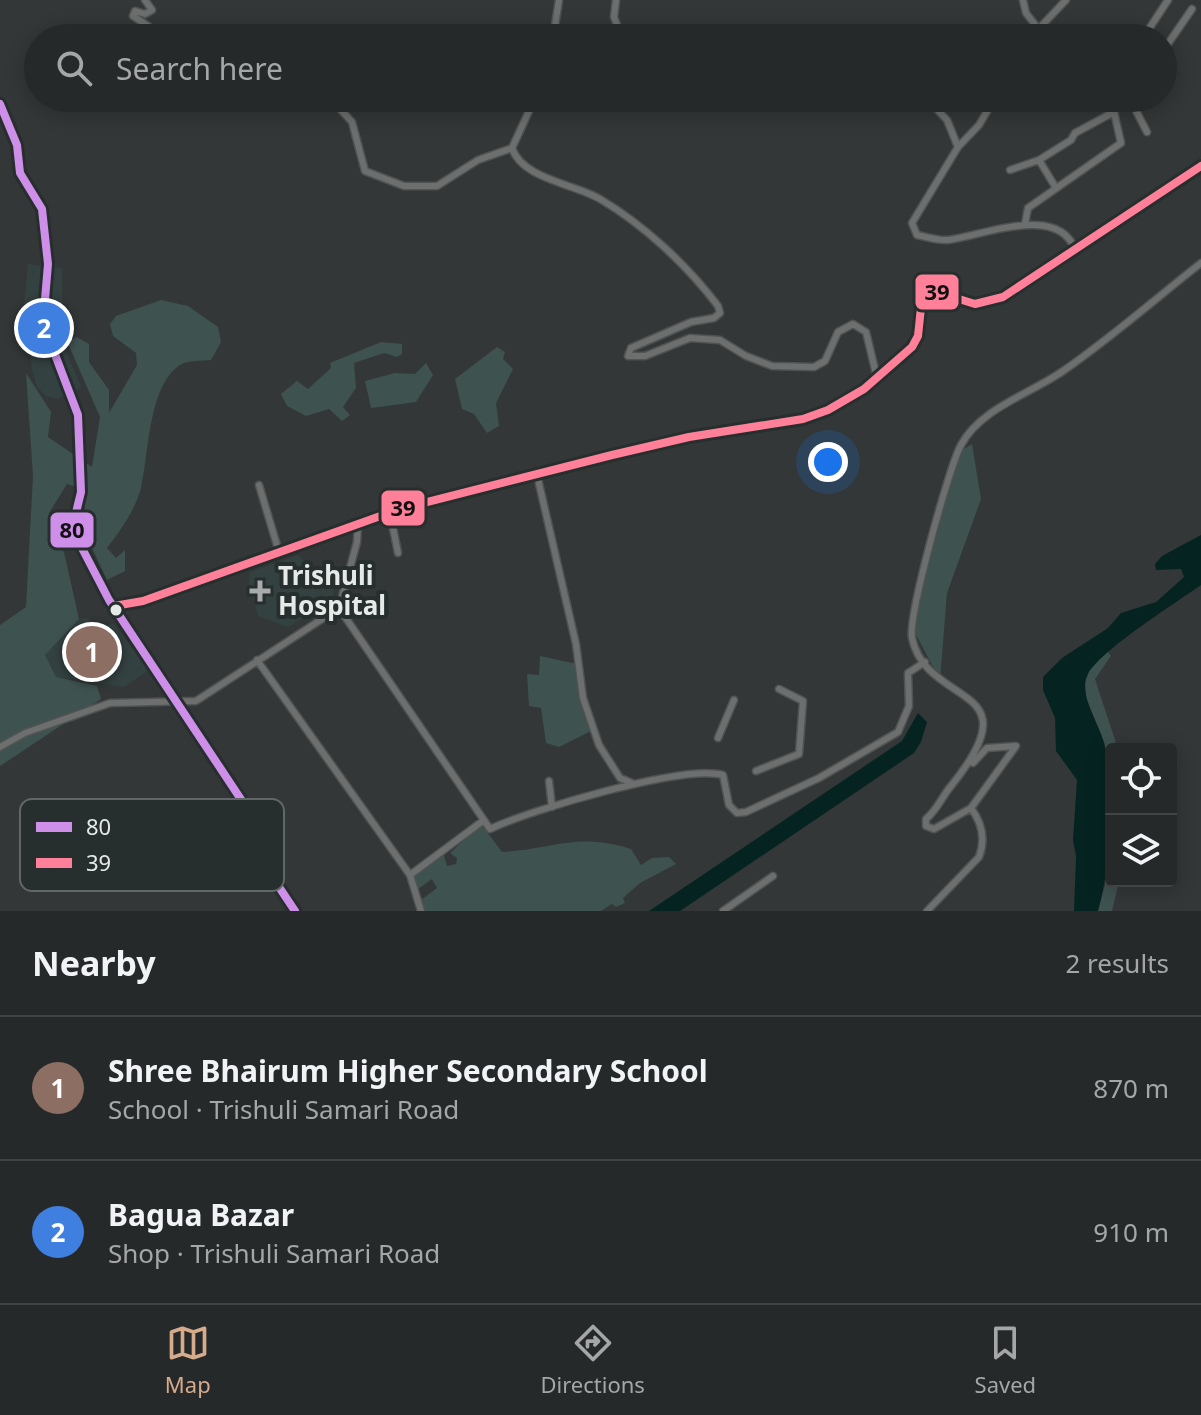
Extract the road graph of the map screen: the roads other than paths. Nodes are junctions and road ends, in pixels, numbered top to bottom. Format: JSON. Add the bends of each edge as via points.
{"nodes":[{"id":1,"x":145,"y":0,"type":"edge"},
{"id":2,"x":559,"y":0,"type":"edge"},
{"id":3,"x":616,"y":0,"type":"edge"},
{"id":4,"x":1023,"y":0,"type":"edge"},
{"id":5,"x":1066,"y":0,"type":"edge"},
{"id":6,"x":1168,"y":0,"type":"edge"},
{"id":7,"x":1192,"y":9,"type":"dead end"},
{"id":8,"x":145,"y":24,"type":"edge"},
{"id":9,"x":555,"y":24,"type":"edge"},
{"id":10,"x":617,"y":24,"type":"edge"},
{"id":11,"x":1035,"y":24,"type":"edge"},
{"id":12,"x":1040,"y":24,"type":"edge"},
{"id":13,"x":1152,"y":24,"type":"edge"},
{"id":14,"x":1177,"y":31,"type":"edge"},
{"id":15,"x":0,"y":104,"type":"edge"},
{"id":16,"x":343,"y":112,"type":"edge"},
{"id":17,"x":529,"y":112,"type":"edge"},
{"id":18,"x":939,"y":112,"type":"edge"},
{"id":19,"x":987,"y":112,"type":"edge"},
{"id":20,"x":1114,"y":112,"type":"joint"},
{"id":21,"x":1137,"y":112,"type":"edge"},
{"id":22,"x":1147,"y":132,"type":"dead end"},
{"id":23,"x":958,"y":147,"type":"junction"},
{"id":24,"x":512,"y":148,"type":"junction"},
{"id":25,"x":1039,"y":160,"type":"junction"},
{"id":26,"x":1201,"y":166,"type":"edge"},
{"id":27,"x":1010,"y":170,"type":"dead end"},
{"id":28,"x":1056,"y":188,"type":"junction"},
{"id":29,"x":1025,"y":224,"type":"junction"},
{"id":30,"x":1075,"y":250,"type":"junction"},
{"id":31,"x":1201,"y":263,"type":"edge"},
{"id":32,"x":877,"y":378,"type":"junction"},
{"id":33,"x":537,"y":475,"type":"junction"},
{"id":34,"x":259,"y":485,"type":"dead end"},
{"id":35,"x":390,"y":513,"type":"junction"},
{"id":36,"x":358,"y":523,"type":"junction"},
{"id":37,"x":279,"y":552,"type":"junction"},
{"id":38,"x":398,"y":553,"type":"dead end"},
{"id":39,"x":114,"y":606,"type":"junction"},
{"id":40,"x":339,"y":608,"type":"junction"},
{"id":41,"x":257,"y":660,"type":"junction"},
{"id":42,"x":925,"y":662,"type":"junction"},
{"id":43,"x":779,"y":689,"type":"dead end"},
{"id":44,"x":177,"y":700,"type":"junction"},
{"id":45,"x":734,"y":700,"type":"dead end"},
{"id":46,"x":718,"y":738,"type":"dead end"},
{"id":47,"x":0,"y":747,"type":"edge"},
{"id":48,"x":970,"y":765,"type":"junction"},
{"id":49,"x":756,"y":771,"type":"dead end"},
{"id":50,"x":549,"y":781,"type":"dead end"},
{"id":51,"x":638,"y":785,"type":"junction"},
{"id":52,"x":241,"y":799,"type":"edge"},
{"id":53,"x":552,"y":807,"type":"junction"},
{"id":54,"x":971,"y":808,"type":"junction"},
{"id":55,"x":484,"y":820,"type":"junction"},
{"id":56,"x":410,"y":875,"type":"junction"},
{"id":57,"x":773,"y":876,"type":"dead end"},
{"id":58,"x":282,"y":891,"type":"edge"},
{"id":59,"x":295,"y":911,"type":"edge"},
{"id":60,"x":421,"y":911,"type":"edge"},
{"id":61,"x":723,"y":911,"type":"edge"},
{"id":62,"x":927,"y":911,"type":"edge"}],
"edges":[{"from":1,"to":8,"type":"street","via":[[152,10],[135,11],[133,16]]},
{"from":2,"to":9,"type":"street"},
{"from":3,"to":10,"type":"street"},
{"from":4,"to":11,"type":"street"},
{"from":5,"to":12,"type":"street"},
{"from":6,"to":13,"type":"street"},
{"from":7,"to":14,"type":"street"},
{"from":15,"to":39,"type":"street","via":[[17,145],[20,173],[42,209],[48,264],[43,323],[78,415],[81,492],[72,529]]},
{"from":16,"to":24,"type":"street","via":[[352,122],[365,171],[389,182],[437,186],[478,160]]},
{"from":17,"to":24,"type":"street"},
{"from":18,"to":23,"type":"street"},
{"from":19,"to":23,"type":"street"},
{"from":20,"to":25,"type":"street"},
{"from":20,"to":28,"type":"street","via":[[1121,143]]},
{"from":21,"to":22,"type":"street"},
{"from":23,"to":29,"type":"street","via":[[912,223],[917,235],[944,241]]},
{"from":24,"to":32,"type":"street","via":[[538,173],[598,198],[645,231],[718,306],[720,313],[714,318],[691,322],[631,348],[628,356],[645,356],[690,338],[720,340],[772,366],[814,367],[825,361],[838,332],[853,324],[866,332]]},
{"from":25,"to":27,"type":"street"},
{"from":25,"to":28,"type":"street"},
{"from":26,"to":30,"type":"street"},
{"from":28,"to":29,"type":"street","via":[[1026,211]]},
{"from":29,"to":30,"type":"street","via":[[1051,227]]},
{"from":30,"to":32,"type":"street","via":[[1003,297],[975,304],[930,290],[922,298],[912,347]]},
{"from":31,"to":42,"type":"street","via":[[1061,373],[981,420],[961,446],[915,592],[912,636]]},
{"from":32,"to":33,"type":"street","via":[[846,400],[803,419],[689,437]]},
{"from":33,"to":35,"type":"street"},
{"from":33,"to":51,"type":"street","via":[[576,644],[583,698],[599,745],[620,778]]},
{"from":34,"to":37,"type":"street"},
{"from":35,"to":36,"type":"street"},
{"from":35,"to":38,"type":"street"},
{"from":36,"to":37,"type":"street"},
{"from":36,"to":40,"type":"street"},
{"from":37,"to":39,"type":"street","via":[[143,601]]},
{"from":39,"to":44,"type":"street"},
{"from":40,"to":41,"type":"street"},
{"from":40,"to":55,"type":"street"},
{"from":41,"to":44,"type":"street","via":[[196,701]]},
{"from":41,"to":56,"type":"street"},
{"from":42,"to":48,"type":"street","via":[[940,680],[967,695],[983,718]]},
{"from":42,"to":51,"type":"street","via":[[908,673],[909,706],[898,732],[746,812],[737,813],[729,805],[723,775],[702,773]]},
{"from":43,"to":49,"type":"street","via":[[803,701],[799,754]]},
{"from":44,"to":47,"type":"street","via":[[110,703]]},
{"from":44,"to":52,"type":"street"},
{"from":45,"to":46,"type":"street"},
{"from":48,"to":54,"type":"street","via":[[926,819],[926,826],[934,829]]},
{"from":48,"to":54,"type":"street","via":[[987,748],[1016,746]]},
{"from":50,"to":53,"type":"street"},
{"from":51,"to":53,"type":"street"},
{"from":53,"to":55,"type":"street","via":[[490,829]]},
{"from":54,"to":62,"type":"street","via":[[980,820],[979,857]]},
{"from":55,"to":56,"type":"street"},
{"from":56,"to":60,"type":"street"},
{"from":57,"to":61,"type":"street"},
{"from":58,"to":59,"type":"street"}]}
